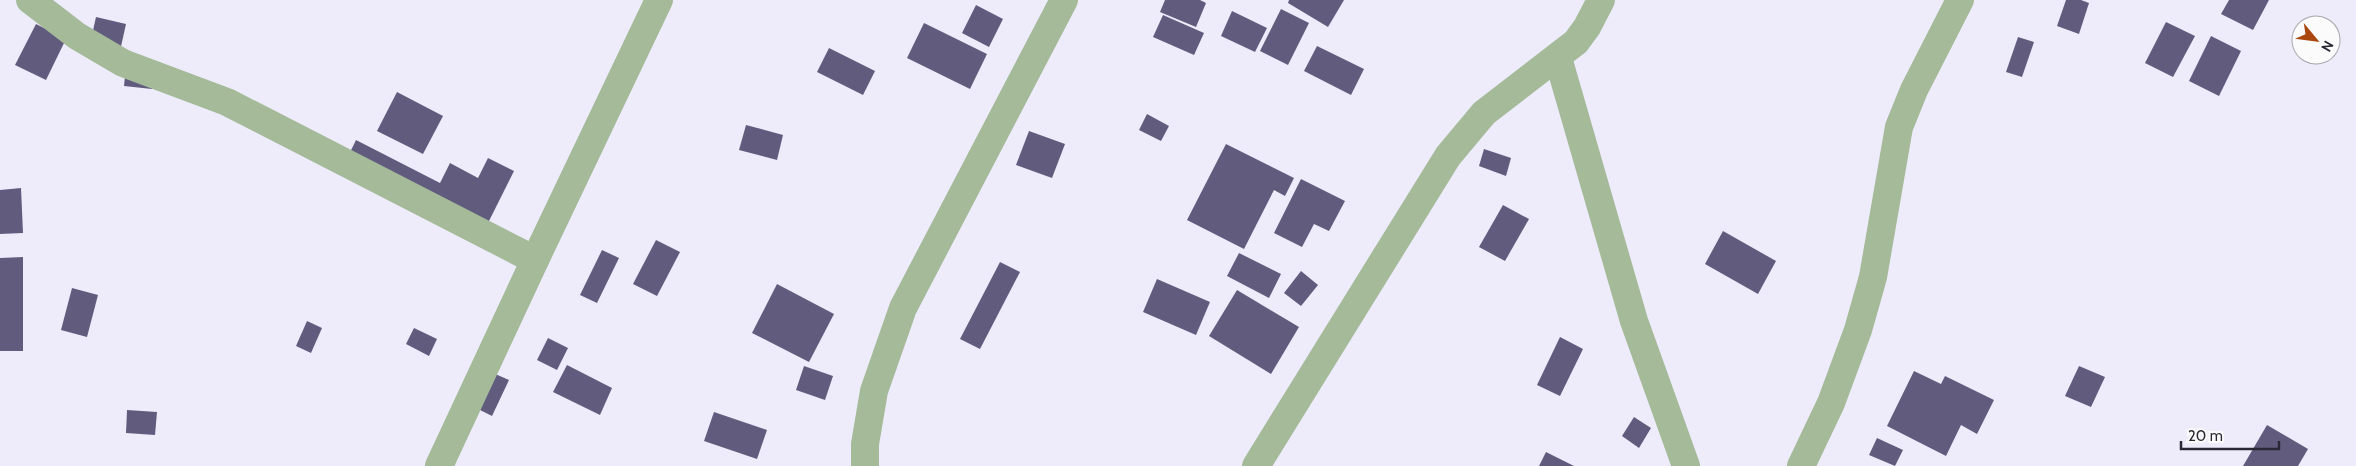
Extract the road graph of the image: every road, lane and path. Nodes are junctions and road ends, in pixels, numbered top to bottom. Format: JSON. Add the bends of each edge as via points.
{"nodes":[{"id":1,"x":30,"y":0,"type":"edge"},
{"id":2,"x":659,"y":0,"type":"edge"},
{"id":3,"x":1064,"y":0,"type":"edge"},
{"id":4,"x":1601,"y":0,"type":"edge"},
{"id":5,"x":1960,"y":0,"type":"edge"},
{"id":6,"x":1558,"y":58,"type":"junction"},
{"id":7,"x":535,"y":260,"type":"junction"},
{"id":8,"x":439,"y":466,"type":"edge"},
{"id":9,"x":865,"y":466,"type":"edge"},
{"id":10,"x":1256,"y":466,"type":"edge"},
{"id":11,"x":1686,"y":466,"type":"edge"},
{"id":12,"x":1801,"y":466,"type":"edge"}],
"edges":[{"from":1,"to":7,"type":"street","via":[[77,36],[124,63],[226,102]]},
{"from":2,"to":7,"type":"street"},
{"from":3,"to":9,"type":"street","via":[[903,308],[874,390],[865,444]]},
{"from":4,"to":6,"type":"street","via":[[1576,42]]},
{"from":5,"to":12,"type":"street","via":[[1914,90],[1899,128],[1873,277],[1831,404]]},
{"from":6,"to":10,"type":"street","via":[[1524,80],[1484,114],[1448,156]]},
{"from":6,"to":11,"type":"street","via":[[1634,321]]},
{"from":7,"to":8,"type":"street"}]}
